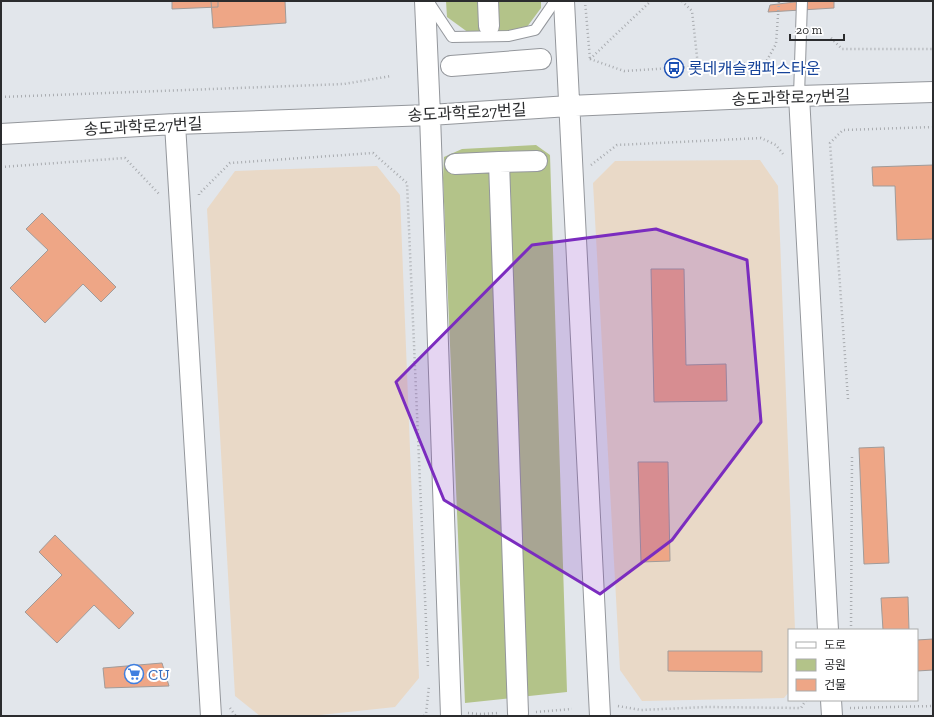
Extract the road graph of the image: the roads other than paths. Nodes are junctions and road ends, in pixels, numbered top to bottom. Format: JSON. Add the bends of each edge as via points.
{"nodes":[{"id":1,"x":427,"y":1,"type":"edge"},
{"id":2,"x":488,"y":1,"type":"edge"},
{"id":3,"x":555,"y":1,"type":"edge"},
{"id":4,"x":564,"y":1,"type":"edge"},
{"id":5,"x":802,"y":1,"type":"edge"},
{"id":6,"x":489,"y":26,"type":"dead end"},
{"id":7,"x":541,"y":59,"type":"dead end"},
{"id":8,"x":452,"y":66,"type":"dead end"},
{"id":9,"x":933,"y":92,"type":"edge"},
{"id":10,"x":799,"y":96,"type":"junction"},
{"id":11,"x":569,"y":106,"type":"junction"},
{"id":12,"x":430,"y":115,"type":"junction"},
{"id":13,"x":176,"y":124,"type":"junction"},
{"id":14,"x":1,"y":134,"type":"edge"},
{"id":15,"x":537,"y":161,"type":"dead end"},
{"id":16,"x":498,"y":162,"type":"junction"},
{"id":17,"x":455,"y":164,"type":"dead end"},
{"id":18,"x":828,"y":629,"type":"edge"},
{"id":19,"x":831,"y":701,"type":"edge"},
{"id":20,"x":608,"y":711,"type":"edge"},
{"id":21,"x":518,"y":713,"type":"dead end"},
{"id":22,"x":459,"y":715,"type":"edge"},
{"id":23,"x":211,"y":716,"type":"edge"},
{"id":24,"x":832,"y":716,"type":"edge"}],
"edges":[{"from":1,"to":3,"type":"lane","via":[[452,37],[509,36],[535,30]]},
{"from":1,"to":12,"type":"street"},
{"from":2,"to":6,"type":"street"},
{"from":4,"to":11,"type":"street"},
{"from":5,"to":10,"type":"lane"},
{"from":7,"to":8,"type":"street"},
{"from":9,"to":10,"type":"street","name":"송도과학로27번길"},
{"from":10,"to":11,"type":"street","name":"송도과학로27번길"},
{"from":10,"to":18,"type":"street"},
{"from":11,"to":12,"type":"street","name":"송도과학로27번길"},
{"from":11,"to":20,"type":"street"},
{"from":12,"to":13,"type":"street","name":"송도과학로27번길"},
{"from":12,"to":22,"type":"street"},
{"from":13,"to":14,"type":"street","name":"송도과학로27번길"},
{"from":13,"to":23,"type":"street"},
{"from":15,"to":16,"type":"street"},
{"from":16,"to":17,"type":"street"},
{"from":16,"to":21,"type":"street"},
{"from":19,"to":24,"type":"street"}]}
